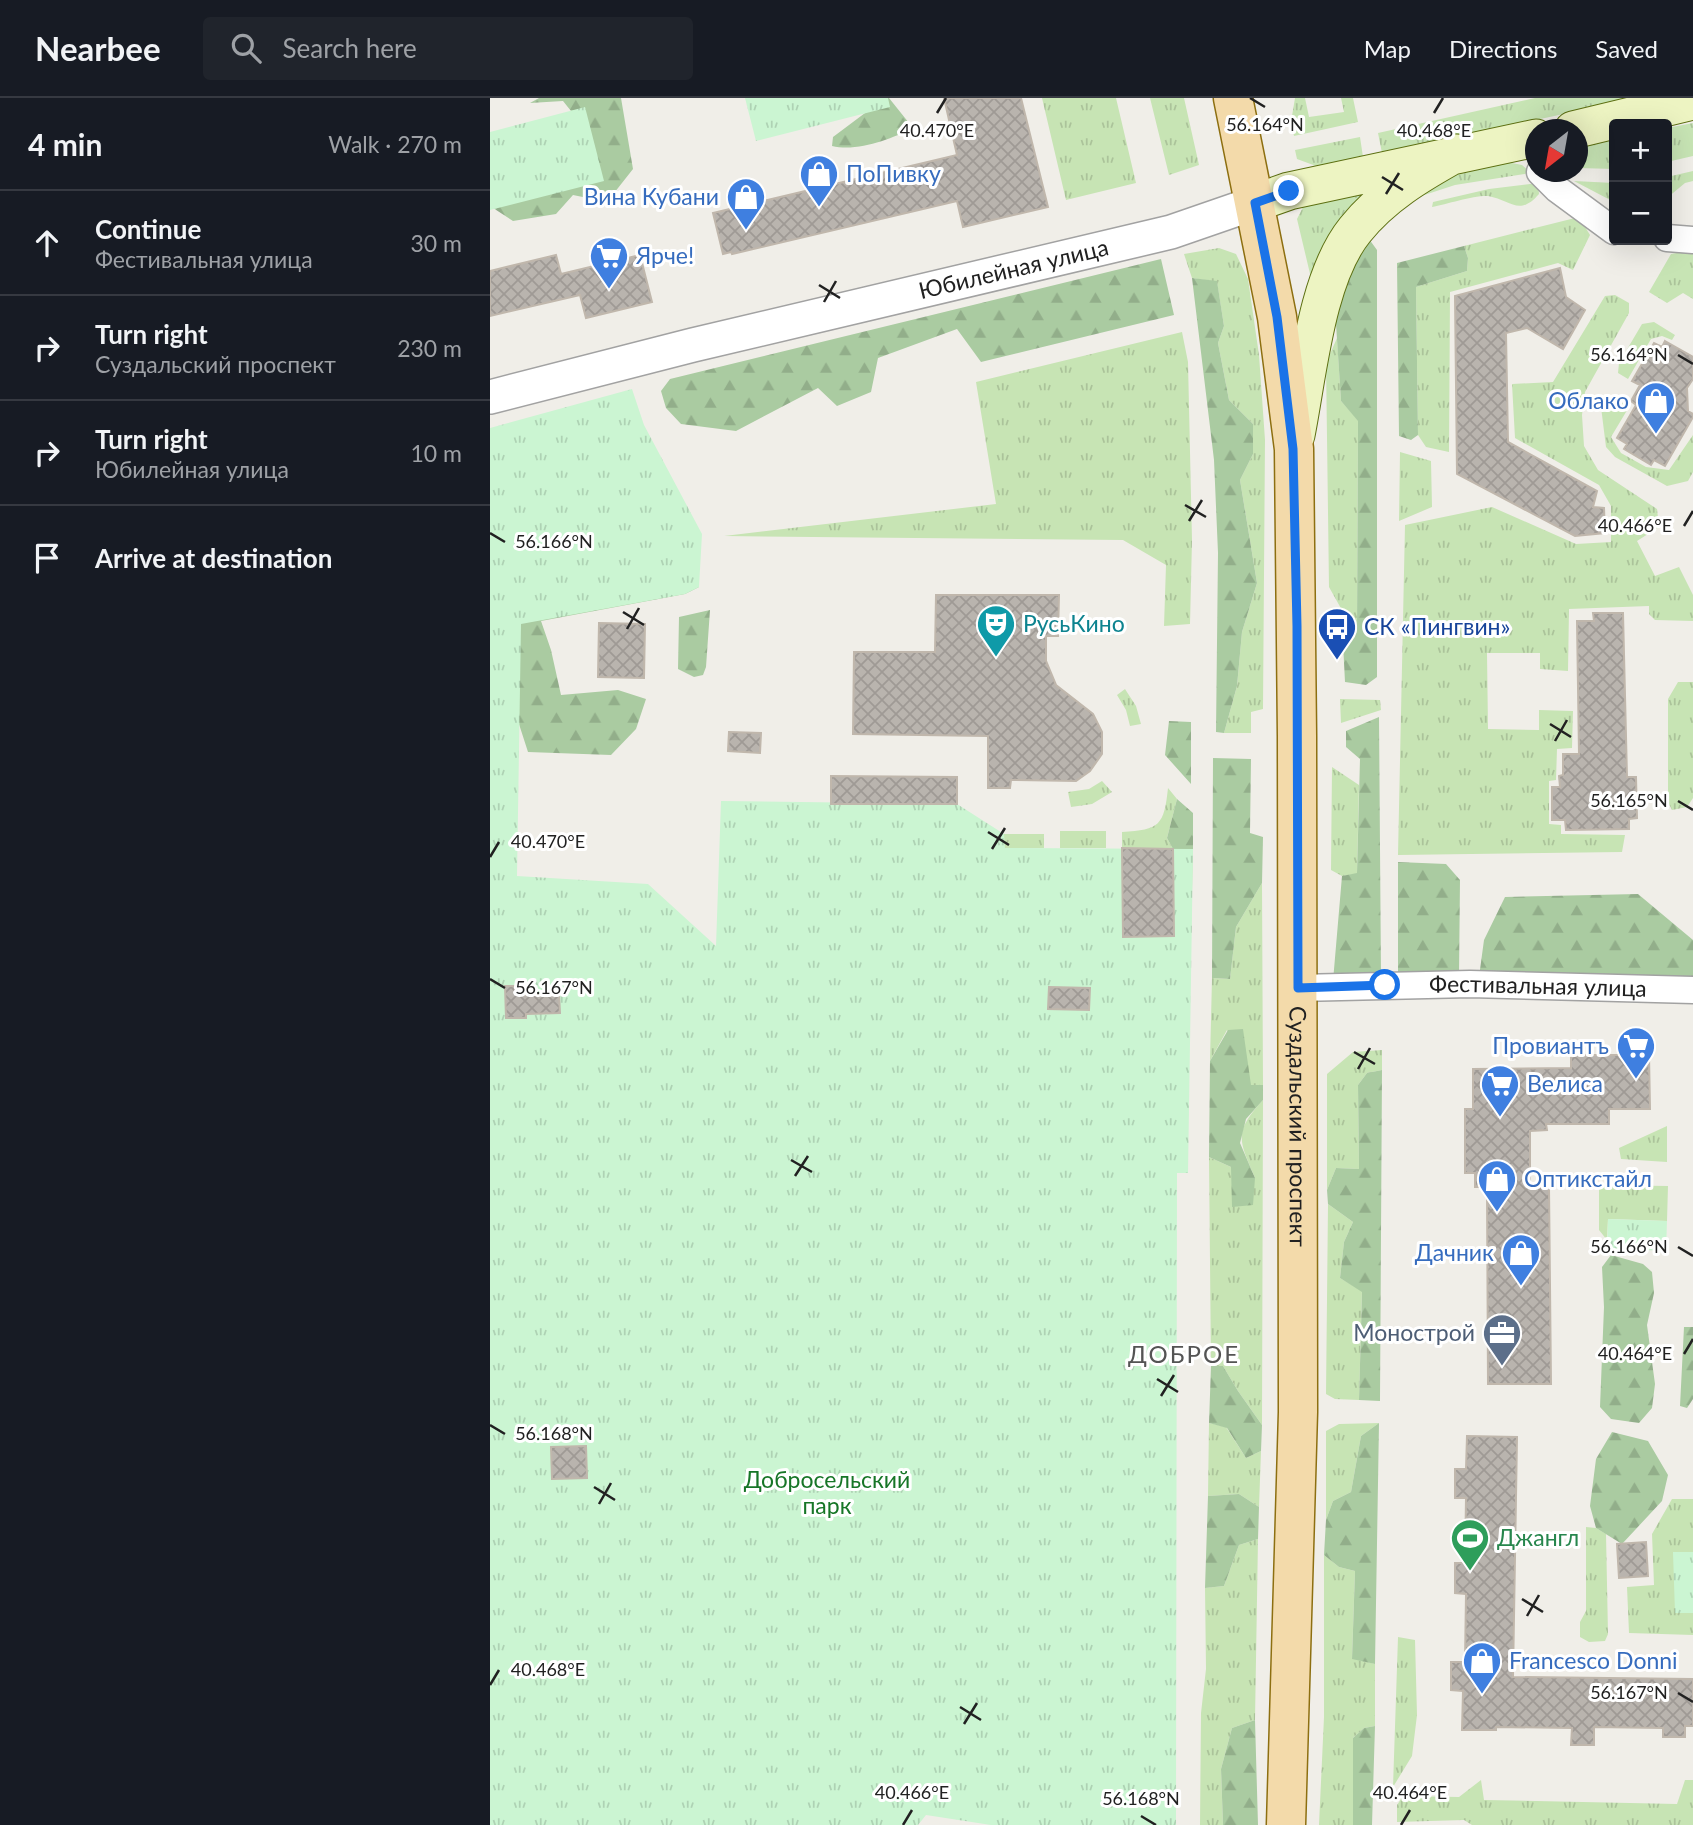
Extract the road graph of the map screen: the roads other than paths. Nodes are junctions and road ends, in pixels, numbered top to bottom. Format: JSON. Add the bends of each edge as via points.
{"nodes":[{"id":1,"x":1693,"y":101,"type":"edge"},
{"id":2,"x":1238,"y":105,"type":"edge"},
{"id":3,"x":1588,"y":126,"type":"edge"},
{"id":4,"x":1525,"y":152,"type":"edge"},
{"id":5,"x":1457,"y":153,"type":"junction"},
{"id":6,"x":1548,"y":182,"type":"edge"},
{"id":7,"x":1255,"y":203,"type":"junction"},
{"id":8,"x":1609,"y":227,"type":"edge"},
{"id":9,"x":1672,"y":238,"type":"edge"},
{"id":10,"x":1693,"y":240,"type":"edge"},
{"id":11,"x":490,"y":397,"type":"edge"},
{"id":12,"x":1293,"y":449,"type":"junction"},
{"id":13,"x":1298,"y":988,"type":"junction"},
{"id":14,"x":1693,"y":990,"type":"edge"},
{"id":15,"x":1286,"y":1825,"type":"edge"}],
"edges":[{"from":1,"to":3,"type":"main road"},
{"from":2,"to":7,"type":"main road","name":"Суздальский проспект"},
{"from":4,"to":5,"type":"main road","name":"Юбилейная улица"},
{"from":5,"to":7,"type":"main road","name":"Юбилейная улица"},
{"from":5,"to":12,"type":"main road","via":[[1382,202],[1354,231],[1332,269]]},
{"from":6,"to":8,"type":"street"},
{"from":7,"to":11,"type":"street","name":"Юбилейная улица","via":[[1171,232]]},
{"from":7,"to":12,"type":"main road","name":"Суздальский проспект","via":[[1277,317]]},
{"from":9,"to":10,"type":"street"},
{"from":12,"to":13,"type":"main road","name":"Суздальский проспект"},
{"from":13,"to":14,"type":"street","name":"Фестивальная улица","via":[[1470,984]]},
{"from":13,"to":15,"type":"main road","name":"Суздальский проспект","via":[[1298,1412]]}]}
